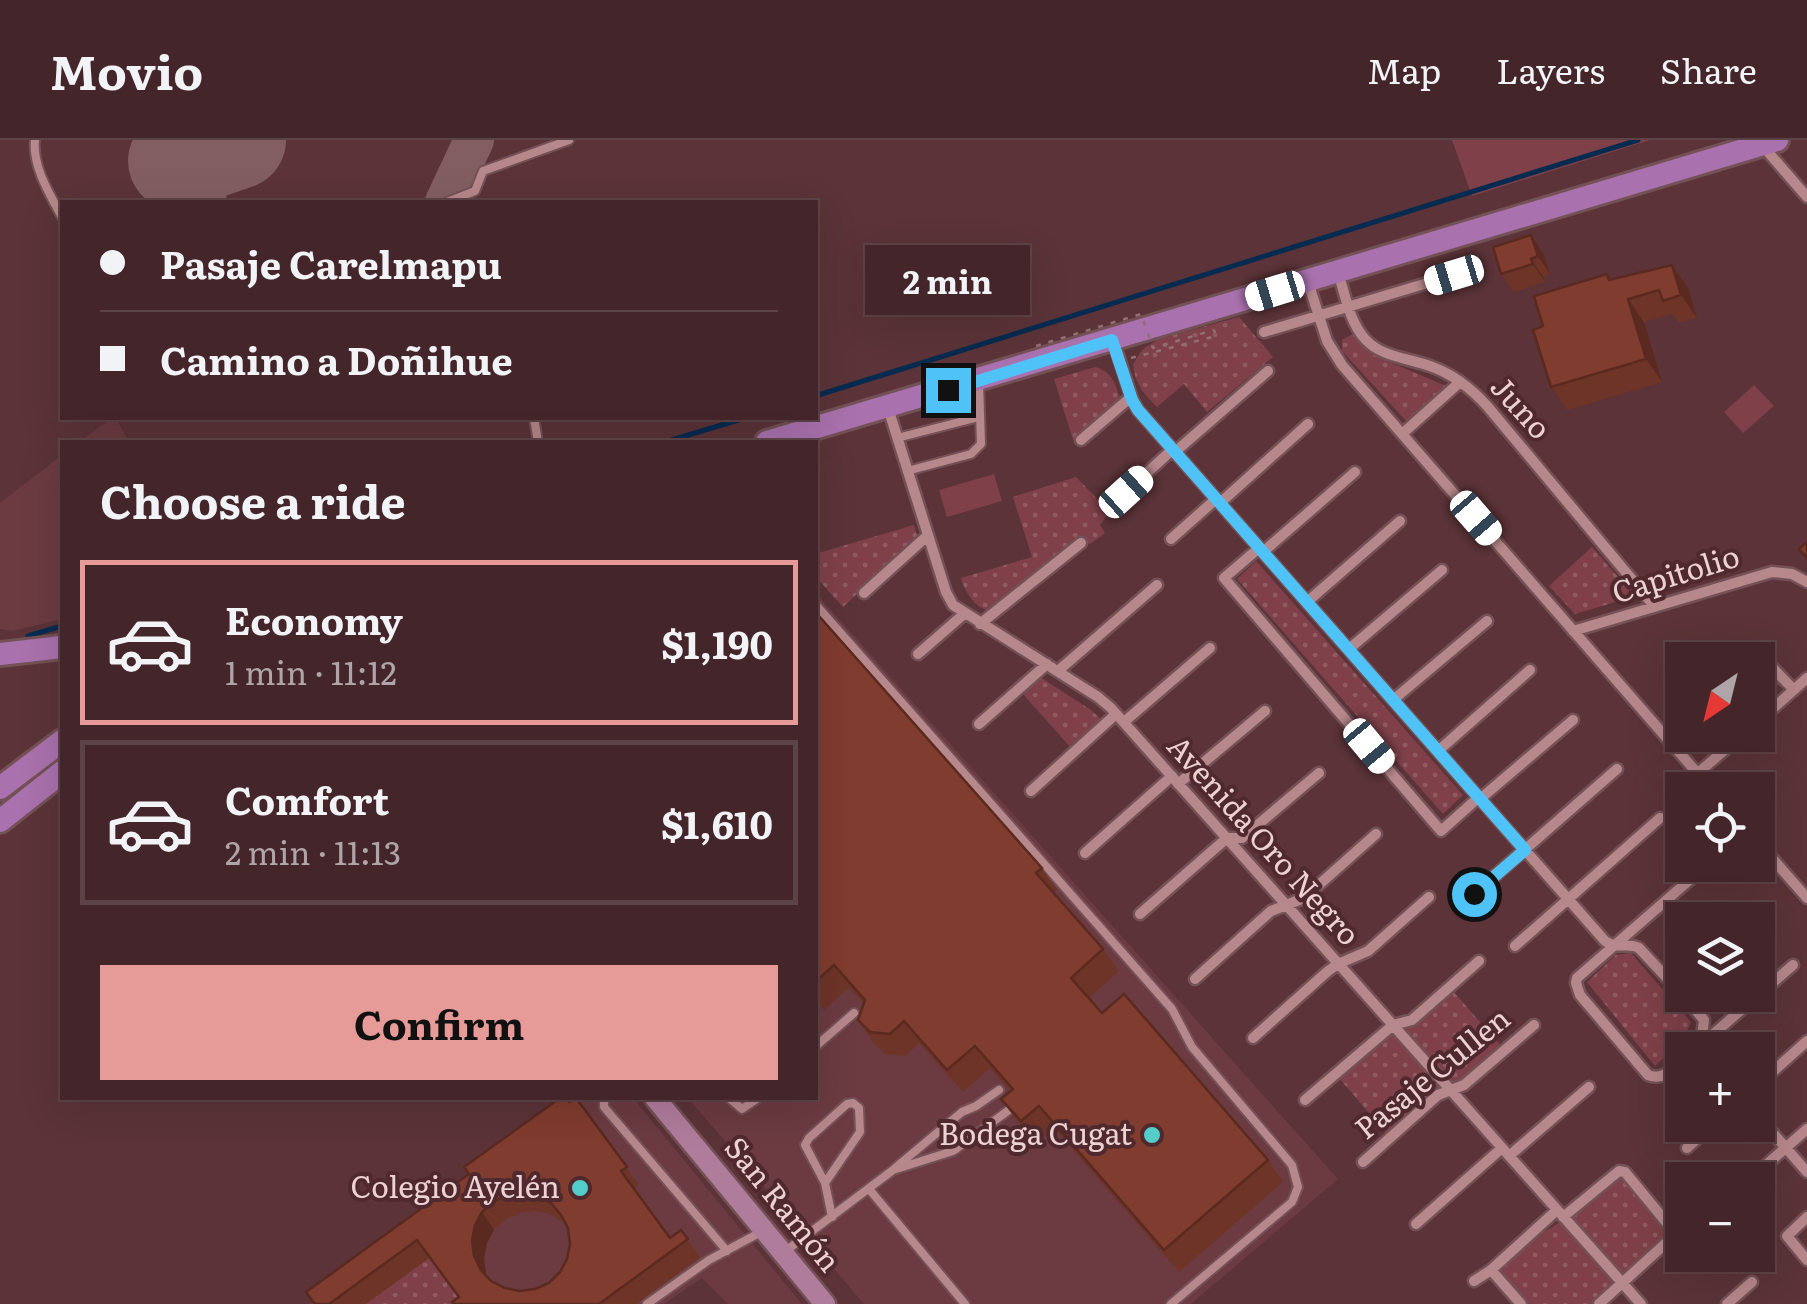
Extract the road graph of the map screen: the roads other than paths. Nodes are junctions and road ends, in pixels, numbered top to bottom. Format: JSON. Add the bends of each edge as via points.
{"nodes":[{"id":1,"x":35,"y":140,"type":"edge"},
{"id":2,"x":569,"y":140,"type":"edge"},
{"id":3,"x":1769,"y":142,"type":"edge"},
{"id":4,"x":1805,"y":191,"type":"edge"},
{"id":5,"x":452,"y":200,"type":"edge"},
{"id":6,"x":60,"y":213,"type":"edge"},
{"id":7,"x":1338,"y":271,"type":"junction"},
{"id":8,"x":1454,"y":275,"type":"dead end"},
{"id":9,"x":1308,"y":281,"type":"junction"},
{"id":10,"x":1349,"y":306,"type":"junction"},
{"id":11,"x":1318,"y":316,"type":"junction"},
{"id":12,"x":1264,"y":332,"type":"dead end"},
{"id":13,"x":1116,"y":350,"type":"junction"},
{"id":14,"x":1268,"y":372,"type":"dead end"},
{"id":15,"x":979,"y":380,"type":"junction"},
{"id":16,"x":1460,"y":382,"type":"junction"},
{"id":17,"x":1131,"y":397,"type":"junction"},
{"id":18,"x":888,"y":408,"type":"junction"},
{"id":19,"x":979,"y":417,"type":"junction"},
{"id":20,"x":1308,"y":424,"type":"dead end"},
{"id":21,"x":1402,"y":434,"type":"junction"},
{"id":22,"x":897,"y":438,"type":"junction"},
{"id":23,"x":775,"y":440,"type":"edge"},
{"id":24,"x":1081,"y":440,"type":"dead end"},
{"id":25,"x":1174,"y":451,"type":"junction"},
{"id":26,"x":907,"y":471,"type":"junction"},
{"id":27,"x":1355,"y":472,"type":"dead end"},
{"id":28,"x":1126,"y":492,"type":"dead end"},
{"id":29,"x":1218,"y":501,"type":"junction"},
{"id":30,"x":1400,"y":521,"type":"dead end"},
{"id":31,"x":927,"y":536,"type":"junction"},
{"id":32,"x":1171,"y":539,"type":"dead end"},
{"id":33,"x":1081,"y":542,"type":"dead end"},
{"id":34,"x":1261,"y":550,"type":"junction"},
{"id":35,"x":1442,"y":570,"type":"dead end"},
{"id":36,"x":1807,"y":582,"type":"edge"},
{"id":37,"x":1157,"y":585,"type":"dead end"},
{"id":38,"x":864,"y":593,"type":"dead end"},
{"id":39,"x":1307,"y":602,"type":"junction"},
{"id":40,"x":818,"y":607,"type":"edge"},
{"id":41,"x":1654,"y":607,"type":"junction"},
{"id":42,"x":964,"y":614,"type":"junction"},
{"id":43,"x":1487,"y":621,"type":"dead end"},
{"id":44,"x":980,"y":624,"type":"junction"},
{"id":45,"x":1574,"y":632,"type":"junction"},
{"id":46,"x":60,"y":648,"type":"edge"},
{"id":47,"x":1210,"y":648,"type":"dead end"},
{"id":48,"x":1348,"y":650,"type":"junction"},
{"id":49,"x":0,"y":654,"type":"edge"},
{"id":50,"x":918,"y":654,"type":"dead end"},
{"id":51,"x":1047,"y":664,"type":"junction"},
{"id":52,"x":1530,"y":670,"type":"dead end"},
{"id":53,"x":1775,"y":670,"type":"edge"},
{"id":54,"x":1058,"y":671,"type":"junction"},
{"id":55,"x":1807,"y":678,"type":"edge"},
{"id":56,"x":1794,"y":690,"type":"junction"},
{"id":57,"x":1393,"y":700,"type":"junction"},
{"id":58,"x":1775,"y":705,"type":"edge"},
{"id":59,"x":1265,"y":711,"type":"dead end"},
{"id":60,"x":1120,"y":718,"type":"junction"},
{"id":61,"x":1573,"y":720,"type":"dead end"},
{"id":62,"x":978,"y":724,"type":"dead end"},
{"id":63,"x":60,"y":742,"type":"edge"},
{"id":64,"x":1438,"y":751,"type":"junction"},
{"id":65,"x":1723,"y":752,"type":"edge"},
{"id":66,"x":1617,"y":769,"type":"dead end"},
{"id":67,"x":1696,"y":772,"type":"edge"},
{"id":68,"x":1700,"y":772,"type":"edge"},
{"id":69,"x":1319,"y":773,"type":"dead end"},
{"id":70,"x":60,"y":774,"type":"edge"},
{"id":71,"x":1175,"y":780,"type":"junction"},
{"id":72,"x":0,"y":788,"type":"edge"},
{"id":73,"x":1031,"y":791,"type":"dead end"},
{"id":74,"x":1480,"y":798,"type":"junction"},
{"id":75,"x":1660,"y":818,"type":"dead end"},
{"id":76,"x":0,"y":821,"type":"edge"},
{"id":77,"x":1376,"y":834,"type":"dead end"},
{"id":78,"x":1227,"y":838,"type":"junction"},
{"id":79,"x":1525,"y":850,"type":"junction"},
{"id":80,"x":1084,"y":853,"type":"dead end"},
{"id":81,"x":1775,"y":861,"type":"edge"},
{"id":82,"x":1687,"y":882,"type":"edge"},
{"id":83,"x":1474,"y":894,"type":"dead end"},
{"id":84,"x":1429,"y":897,"type":"dead end"},
{"id":85,"x":1807,"y":898,"type":"edge"},
{"id":86,"x":1568,"y":899,"type":"junction"},
{"id":87,"x":1286,"y":904,"type":"junction"},
{"id":88,"x":1140,"y":914,"type":"dead end"},
{"id":89,"x":1515,"y":946,"type":"dead end"},
{"id":90,"x":1612,"y":946,"type":"junction"},
{"id":91,"x":1479,"y":962,"type":"dead end"},
{"id":92,"x":1338,"y":964,"type":"junction"},
{"id":93,"x":1793,"y":965,"type":"dead end"},
{"id":94,"x":1665,"y":975,"type":"edge"},
{"id":95,"x":1196,"y":979,"type":"dead end"},
{"id":96,"x":854,"y":1013,"type":"dead end"},
{"id":97,"x":1393,"y":1025,"type":"junction"},
{"id":98,"x":1534,"y":1025,"type":"dead end"},
{"id":99,"x":1717,"y":1032,"type":"edge"},
{"id":100,"x":1252,"y":1038,"type":"dead end"},
{"id":101,"x":1807,"y":1041,"type":"edge"},
{"id":102,"x":818,"y":1044,"type":"edge"},
{"id":103,"x":1775,"y":1070,"type":"edge"},
{"id":104,"x":1665,"y":1075,"type":"edge"},
{"id":105,"x":1590,"y":1087,"type":"dead end"},
{"id":106,"x":999,"y":1090,"type":"edge"},
{"id":107,"x":1450,"y":1090,"type":"junction"},
{"id":108,"x":604,"y":1100,"type":"edge"},
{"id":109,"x":657,"y":1100,"type":"edge"},
{"id":110,"x":731,"y":1100,"type":"edge"},
{"id":111,"x":755,"y":1100,"type":"edge"},
{"id":112,"x":1305,"y":1100,"type":"dead end"},
{"id":113,"x":1010,"y":1110,"type":"edge"},
{"id":114,"x":1807,"y":1130,"type":"edge"},
{"id":115,"x":1775,"y":1135,"type":"edge"},
{"id":116,"x":1694,"y":1142,"type":"edge"},
{"id":117,"x":1687,"y":1148,"type":"dead end"},
{"id":118,"x":1786,"y":1148,"type":"junction"},
{"id":119,"x":1506,"y":1152,"type":"junction"},
{"id":120,"x":1362,"y":1162,"type":"dead end"},
{"id":121,"x":1770,"y":1162,"type":"edge"},
{"id":122,"x":893,"y":1170,"type":"junction"},
{"id":123,"x":1807,"y":1172,"type":"edge"},
{"id":124,"x":825,"y":1184,"type":"junction"},
{"id":125,"x":868,"y":1189,"type":"junction"},
{"id":126,"x":1560,"y":1213,"type":"junction"},
{"id":127,"x":832,"y":1217,"type":"junction"},
{"id":128,"x":1807,"y":1217,"type":"edge"},
{"id":129,"x":1416,"y":1224,"type":"dead end"},
{"id":130,"x":764,"y":1230,"type":"junction"},
{"id":131,"x":727,"y":1251,"type":"junction"},
{"id":132,"x":783,"y":1253,"type":"junction"},
{"id":133,"x":1807,"y":1260,"type":"edge"},
{"id":134,"x":1491,"y":1270,"type":"junction"},
{"id":135,"x":1474,"y":1281,"type":"dead end"},
{"id":136,"x":1752,"y":1282,"type":"dead end"},
{"id":137,"x":1622,"y":1284,"type":"junction"},
{"id":138,"x":647,"y":1304,"type":"edge"},
{"id":139,"x":825,"y":1304,"type":"edge"},
{"id":140,"x":965,"y":1304,"type":"edge"},
{"id":141,"x":1171,"y":1304,"type":"edge"},
{"id":142,"x":1521,"y":1304,"type":"edge"},
{"id":143,"x":1598,"y":1304,"type":"edge"},
{"id":144,"x":1641,"y":1304,"type":"edge"},
{"id":145,"x":1727,"y":1304,"type":"edge"}],
"edges":[{"from":1,"to":6,"type":"lane","via":[[39,169]]},
{"from":2,"to":5,"type":"lane","via":[[483,171],[476,191]]},
{"from":3,"to":4,"type":"street"},
{"from":3,"to":7,"type":"main road"},
{"from":7,"to":9,"type":"main road"},
{"from":7,"to":10,"type":"street","name":"Juno"},
{"from":8,"to":10,"type":"street"},
{"from":9,"to":11,"type":"street"},
{"from":9,"to":13,"type":"main road"},
{"from":10,"to":11,"type":"street"},
{"from":10,"to":16,"type":"street","name":"Juno","via":[[1372,345]]},
{"from":11,"to":12,"type":"street"},
{"from":11,"to":21,"type":"street","via":[[1332,352]]},
{"from":13,"to":15,"type":"main road"},
{"from":13,"to":17,"type":"street"},
{"from":14,"to":25,"type":"street"},
{"from":15,"to":18,"type":"main road"},
{"from":15,"to":19,"type":"lane"},
{"from":16,"to":21,"type":"street"},
{"from":16,"to":41,"type":"street","name":"Juno"},
{"from":17,"to":24,"type":"street"},
{"from":17,"to":25,"type":"street"},
{"from":18,"to":22,"type":"street","name":"Avenida Oro Negro"},
{"from":18,"to":23,"type":"main road"},
{"from":19,"to":22,"type":"lane"},
{"from":19,"to":26,"type":"lane","via":[[981,444],[971,454]]},
{"from":20,"to":29,"type":"street"},
{"from":21,"to":45,"type":"street"},
{"from":22,"to":26,"type":"street","name":"Avenida Oro Negro"},
{"from":25,"to":28,"type":"street"},
{"from":25,"to":29,"type":"street"},
{"from":26,"to":31,"type":"street","name":"Avenida Oro Negro"},
{"from":27,"to":34,"type":"street"},
{"from":29,"to":32,"type":"street"},
{"from":29,"to":34,"type":"street"},
{"from":30,"to":39,"type":"street"},
{"from":31,"to":38,"type":"street"},
{"from":31,"to":42,"type":"street","name":"Avenida Oro Negro","via":[[946,592]]},
{"from":33,"to":44,"type":"street"},
{"from":34,"to":39,"type":"street"},
{"from":34,"to":74,"type":"street","via":[[1224,578],[1441,831]]},
{"from":35,"to":48,"type":"street"},
{"from":36,"to":41,"type":"street","name":"Capitolio","via":[[1772,572]]},
{"from":37,"to":54,"type":"street"},
{"from":39,"to":48,"type":"street"},
{"from":40,"to":141,"type":"lane","via":[[1172,1009],[1192,1048],[1296,1172],[1292,1202]]},
{"from":41,"to":45,"type":"street","name":"Capitolio"},
{"from":42,"to":44,"type":"street","name":"Avenida Oro Negro"},
{"from":42,"to":50,"type":"street"},
{"from":43,"to":57,"type":"street"},
{"from":44,"to":51,"type":"street","name":"Avenida Oro Negro"},
{"from":45,"to":67,"type":"street"},
{"from":46,"to":49,"type":"main road"},
{"from":47,"to":60,"type":"street"},
{"from":48,"to":57,"type":"street"},
{"from":51,"to":54,"type":"street","name":"Avenida Oro Negro"},
{"from":51,"to":62,"type":"street"},
{"from":52,"to":64,"type":"street"},
{"from":53,"to":56,"type":"street"},
{"from":54,"to":60,"type":"street","name":"Avenida Oro Negro"},
{"from":55,"to":56,"type":"street"},
{"from":56,"to":58,"type":"street"},
{"from":57,"to":64,"type":"street"},
{"from":59,"to":71,"type":"street"},
{"from":60,"to":71,"type":"street","name":"Avenida Oro Negro"},
{"from":60,"to":73,"type":"street"},
{"from":61,"to":74,"type":"street"},
{"from":63,"to":72,"type":"main road"},
{"from":64,"to":74,"type":"street"},
{"from":65,"to":68,"type":"street"},
{"from":66,"to":79,"type":"street"},
{"from":69,"to":78,"type":"street","via":[[1242,838]]},
{"from":70,"to":76,"type":"main road"},
{"from":71,"to":78,"type":"street","name":"Avenida Oro Negro"},
{"from":71,"to":80,"type":"street"},
{"from":74,"to":79,"type":"street"},
{"from":75,"to":86,"type":"street"},
{"from":77,"to":87,"type":"street","via":[[1304,898]]},
{"from":78,"to":87,"type":"street","name":"Avenida Oro Negro"},
{"from":78,"to":88,"type":"street"},
{"from":79,"to":83,"type":"street"},
{"from":79,"to":86,"type":"street"},
{"from":81,"to":85,"type":"street"},
{"from":82,"to":90,"type":"street"},
{"from":84,"to":92,"type":"street","via":[[1368,951]]},
{"from":86,"to":89,"type":"street"},
{"from":86,"to":90,"type":"street"},
{"from":87,"to":92,"type":"street","name":"Avenida Oro Negro"},
{"from":87,"to":95,"type":"street"},
{"from":90,"to":94,"type":"street","via":[[1640,948]]},
{"from":90,"to":104,"type":"street","via":[[1577,978],[1580,995],[1648,1075]]},
{"from":91,"to":97,"type":"street","via":[[1412,1020]]},
{"from":92,"to":97,"type":"street","name":"Avenida Oro Negro"},
{"from":92,"to":100,"type":"street"},
{"from":93,"to":99,"type":"street"},
{"from":96,"to":102,"type":"lane"},
{"from":97,"to":107,"type":"street","name":"Avenida Oro Negro"},
{"from":97,"to":112,"type":"street"},
{"from":98,"to":107,"type":"street","name":"Pasaje Cullen"},
{"from":101,"to":103,"type":"street"},
{"from":105,"to":119,"type":"street"},
{"from":106,"to":122,"type":"lane"},
{"from":107,"to":119,"type":"street","name":"Avenida Oro Negro"},
{"from":107,"to":120,"type":"street","name":"Pasaje Cullen"},
{"from":108,"to":131,"type":"lane"},
{"from":109,"to":130,"type":"street","name":"San Ramón"},
{"from":110,"to":111,"type":"lane","via":[[742,1109]]},
{"from":113,"to":122,"type":"lane","via":[[953,1151]]},
{"from":114,"to":118,"type":"street"},
{"from":115,"to":118,"type":"street"},
{"from":116,"to":117,"type":"street"},
{"from":118,"to":121,"type":"street"},
{"from":118,"to":123,"type":"street"},
{"from":119,"to":126,"type":"street","name":"Avenida Oro Negro"},
{"from":119,"to":129,"type":"street"},
{"from":122,"to":125,"type":"lane"},
{"from":124,"to":124,"type":"lane","via":[[806,1145],[853,1104],[860,1132]]},
{"from":124,"to":127,"type":"lane"},
{"from":125,"to":127,"type":"lane"},
{"from":125,"to":140,"type":"lane"},
{"from":126,"to":134,"type":"street"},
{"from":126,"to":137,"type":"street","name":"Avenida Oro Negro"},
{"from":126,"to":137,"type":"street","via":[[1624,1172],[1676,1234]]},
{"from":127,"to":132,"type":"lane"},
{"from":128,"to":133,"type":"street","via":[[1787,1236]]},
{"from":130,"to":131,"type":"lane"},
{"from":130,"to":132,"type":"street","name":"San Ramón"},
{"from":131,"to":138,"type":"lane"},
{"from":132,"to":139,"type":"street","name":"San Ramón"},
{"from":134,"to":135,"type":"street"},
{"from":134,"to":142,"type":"street"},
{"from":136,"to":145,"type":"street"},
{"from":137,"to":143,"type":"street"},
{"from":137,"to":144,"type":"street","name":"Avenida Oro Negro"}]}
